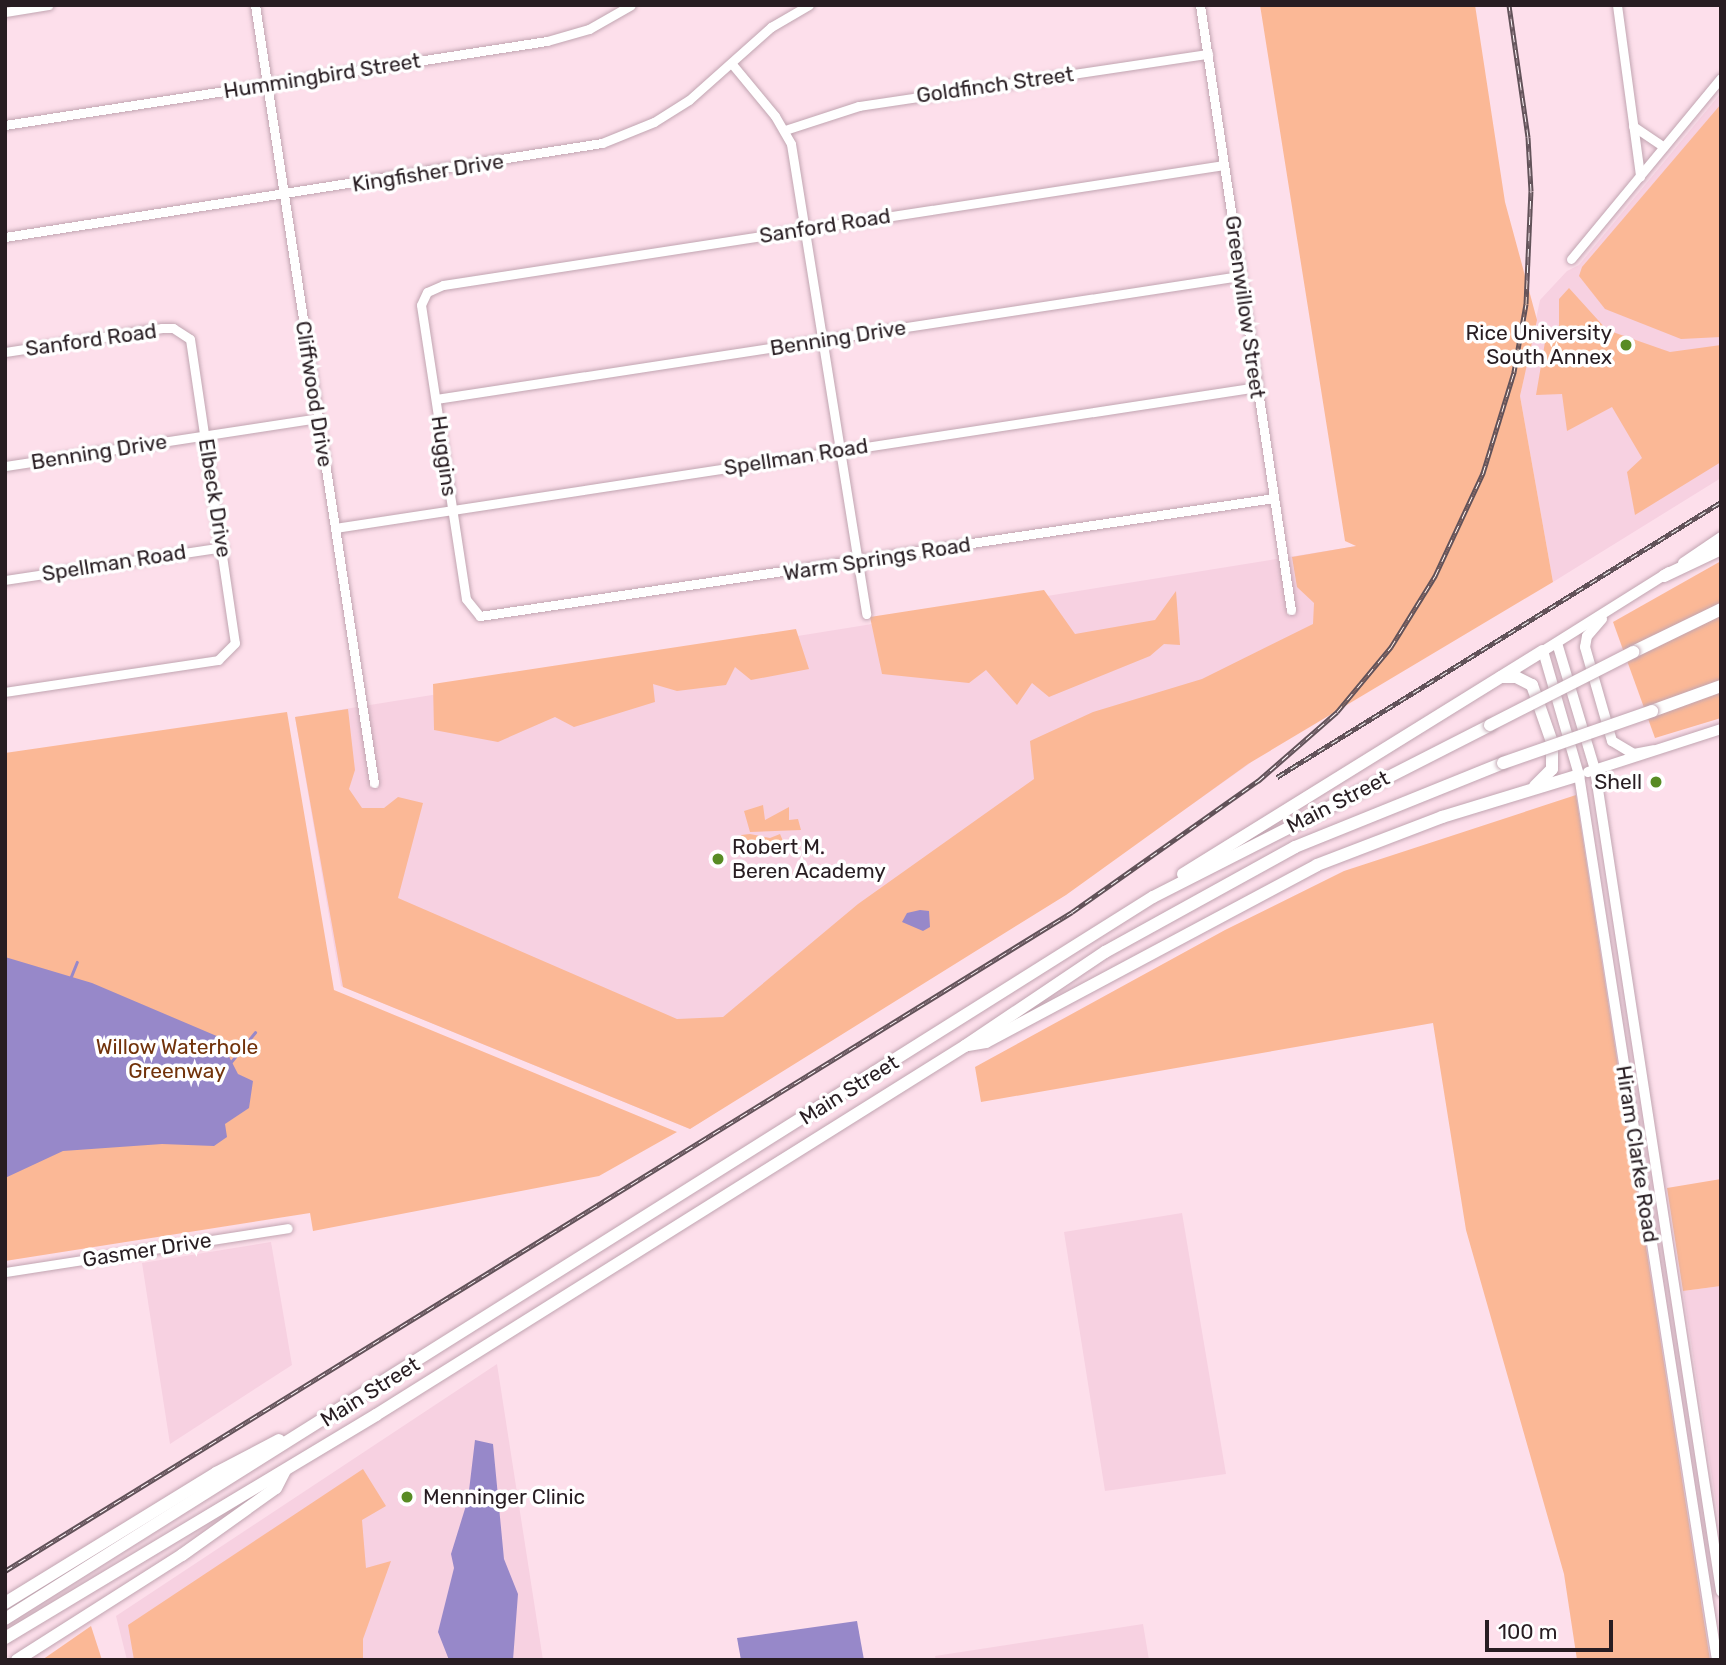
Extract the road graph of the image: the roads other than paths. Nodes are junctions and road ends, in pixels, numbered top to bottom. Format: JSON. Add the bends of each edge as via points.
{"nodes":[{"id":1,"x":48,"y":5,"type":"edge"},
{"id":2,"x":255,"y":5,"type":"edge"},
{"id":3,"x":631,"y":5,"type":"edge"},
{"id":4,"x":809,"y":5,"type":"edge"},
{"id":5,"x":1200,"y":5,"type":"edge"},
{"id":6,"x":1616,"y":5,"type":"edge"},
{"id":7,"x":5,"y":12,"type":"edge"},
{"id":8,"x":1208,"y":54,"type":"junction"},
{"id":9,"x":732,"y":64,"type":"junction"},
{"id":10,"x":1721,"y":78,"type":"edge"},
{"id":11,"x":267,"y":85,"type":"junction"},
{"id":12,"x":5,"y":125,"type":"edge"},
{"id":13,"x":1633,"y":126,"type":"junction"},
{"id":14,"x":785,"y":130,"type":"junction"},
{"id":15,"x":1664,"y":147,"type":"junction"},
{"id":16,"x":1224,"y":165,"type":"junction"},
{"id":17,"x":1640,"y":176,"type":"junction"},
{"id":18,"x":284,"y":195,"type":"junction"},
{"id":19,"x":806,"y":229,"type":"junction"},
{"id":20,"x":5,"y":237,"type":"edge"},
{"id":21,"x":1571,"y":259,"type":"dead end"},
{"id":22,"x":1240,"y":276,"type":"junction"},
{"id":23,"x":427,"y":292,"type":"joint"},
{"id":24,"x":177,"y":330,"type":"joint"},
{"id":25,"x":823,"y":340,"type":"junction"},
{"id":26,"x":5,"y":352,"type":"edge"},
{"id":27,"x":1257,"y":387,"type":"junction"},
{"id":28,"x":436,"y":400,"type":"junction"},
{"id":29,"x":318,"y":418,"type":"junction"},
{"id":30,"x":205,"y":435,"type":"junction"},
{"id":31,"x":841,"y":450,"type":"junction"},
{"id":32,"x":5,"y":466,"type":"edge"},
{"id":33,"x":1274,"y":498,"type":"junction"},
{"id":34,"x":452,"y":510,"type":"junction"},
{"id":35,"x":335,"y":528,"type":"junction"},
{"id":36,"x":1721,"y":537,"type":"edge"},
{"id":37,"x":223,"y":547,"type":"junction"},
{"id":38,"x":1721,"y":549,"type":"edge"},
{"id":39,"x":858,"y":562,"type":"junction"},
{"id":40,"x":1664,"y":576,"type":"junction"},
{"id":41,"x":5,"y":580,"type":"edge"},
{"id":42,"x":1721,"y":609,"type":"edge"},
{"id":43,"x":1291,"y":610,"type":"dead end"},
{"id":44,"x":1608,"y":612,"type":"junction"},
{"id":45,"x":866,"y":614,"type":"dead end"},
{"id":46,"x":480,"y":616,"type":"joint"},
{"id":47,"x":1557,"y":643,"type":"junction"},
{"id":48,"x":1543,"y":651,"type":"junction"},
{"id":49,"x":1501,"y":677,"type":"junction"},
{"id":50,"x":1721,"y":686,"type":"edge"},
{"id":51,"x":5,"y":692,"type":"edge"},
{"id":52,"x":1721,"y":729,"type":"edge"},
{"id":53,"x":1654,"y":750,"type":"junction"},
{"id":54,"x":1595,"y":769,"type":"junction"},
{"id":55,"x":1579,"y":775,"type":"junction"},
{"id":56,"x":374,"y":783,"type":"dead end"},
{"id":57,"x":1532,"y":788,"type":"junction"},
{"id":58,"x":1131,"y":910,"type":"junction"},
{"id":59,"x":1616,"y":915,"type":"junction"},
{"id":60,"x":1601,"y":917,"type":"junction"},
{"id":61,"x":965,"y":1046,"type":"junction"},
{"id":62,"x":1636,"y":1051,"type":"junction"},
{"id":63,"x":1622,"y":1053,"type":"junction"},
{"id":64,"x":1656,"y":1183,"type":"junction"},
{"id":65,"x":1642,"y":1185,"type":"junction"},
{"id":66,"x":288,"y":1228,"type":"dead end"},
{"id":67,"x":5,"y":1272,"type":"edge"},
{"id":68,"x":1675,"y":1300,"type":"junction"},
{"id":69,"x":1660,"y":1302,"type":"junction"},
{"id":70,"x":363,"y":1396,"type":"junction"},
{"id":71,"x":1692,"y":1415,"type":"junction"},
{"id":72,"x":1678,"y":1419,"type":"junction"},
{"id":73,"x":285,"y":1470,"type":"junction"},
{"id":74,"x":1712,"y":1528,"type":"junction"},
{"id":75,"x":1696,"y":1535,"type":"junction"},
{"id":76,"x":1721,"y":1591,"type":"edge"},
{"id":77,"x":5,"y":1603,"type":"edge"},
{"id":78,"x":5,"y":1619,"type":"edge"},
{"id":79,"x":5,"y":1638,"type":"edge"},
{"id":80,"x":17,"y":1660,"type":"edge"},
{"id":81,"x":1717,"y":1660,"type":"edge"}],
"edges":[{"from":1,"to":7,"type":"street"},
{"from":2,"to":11,"type":"street","name":"Cliffwood Drive"},
{"from":3,"to":11,"type":"street","name":"Hummingbird Street","via":[[589,29],[547,41]]},
{"from":4,"to":9,"type":"street","name":"Kingfisher Drive","via":[[771,27]]},
{"from":5,"to":8,"type":"street","name":"Greenwillow Street"},
{"from":6,"to":13,"type":"street"},
{"from":8,"to":14,"type":"street","name":"Goldfinch Street","via":[[859,106]]},
{"from":8,"to":16,"type":"street","name":"Greenwillow Street"},
{"from":9,"to":14,"type":"street"},
{"from":9,"to":18,"type":"street","name":"Kingfisher Drive","via":[[674,111],[602,143]]},
{"from":10,"to":15,"type":"street"},
{"from":11,"to":12,"type":"street","name":"Hummingbird Street"},
{"from":11,"to":18,"type":"street","name":"Cliffwood Drive"},
{"from":13,"to":15,"type":"street"},
{"from":13,"to":17,"type":"street"},
{"from":14,"to":19,"type":"street"},
{"from":15,"to":17,"type":"street"},
{"from":16,"to":19,"type":"street","name":"Sanford Road"},
{"from":16,"to":22,"type":"street","name":"Greenwillow Street"},
{"from":17,"to":21,"type":"street"},
{"from":18,"to":20,"type":"street","name":"Kingfisher Drive"},
{"from":18,"to":29,"type":"street","name":"Cliffwood Drive"},
{"from":19,"to":23,"type":"street","name":"Sanford Road","via":[[443,285]]},
{"from":19,"to":25,"type":"street"},
{"from":22,"to":25,"type":"street","name":"Benning Drive"},
{"from":22,"to":27,"type":"street","name":"Greenwillow Street"},
{"from":23,"to":28,"type":"street","name":"Huggins","via":[[421,305]]},
{"from":24,"to":26,"type":"street","name":"Sanford Road"},
{"from":24,"to":30,"type":"street","name":"Elbeck Drive","via":[[190,339],[193,348]]},
{"from":25,"to":28,"type":"street","name":"Benning Drive"},
{"from":25,"to":31,"type":"street"},
{"from":27,"to":31,"type":"street","name":"Spellman Road"},
{"from":27,"to":33,"type":"street","name":"Greenwillow Street"},
{"from":28,"to":34,"type":"street","name":"Huggins"},
{"from":29,"to":30,"type":"street","name":"Benning Drive"},
{"from":29,"to":35,"type":"street","name":"Cliffwood Drive"},
{"from":30,"to":32,"type":"street","name":"Benning Drive"},
{"from":30,"to":37,"type":"street","name":"Elbeck Drive"},
{"from":31,"to":34,"type":"street","name":"Spellman Road"},
{"from":31,"to":39,"type":"street"},
{"from":33,"to":39,"type":"street","name":"Warm Springs Road"},
{"from":33,"to":43,"type":"street","name":"Greenwillow Street"},
{"from":34,"to":35,"type":"street","name":"Spellman Road"},
{"from":34,"to":46,"type":"street","name":"Huggins","via":[[466,599]]},
{"from":35,"to":56,"type":"street","name":"Cliffwood Drive"},
{"from":36,"to":40,"type":"main road"},
{"from":37,"to":41,"type":"street","name":"Spellman Road"},
{"from":37,"to":51,"type":"street","name":"Elbeck Drive","via":[[236,643],[229,653],[212,661]]},
{"from":38,"to":40,"type":"highway"},
{"from":39,"to":45,"type":"street"},
{"from":39,"to":46,"type":"street","name":"Warm Springs Road"},
{"from":40,"to":44,"type":"main road"},
{"from":42,"to":58,"type":"highway","name":"Main Street","bridge":true},
{"from":44,"to":47,"type":"main road"},
{"from":44,"to":53,"type":"main road","via":[[1587,636],[1584,647],[1612,741],[1634,754]]},
{"from":47,"to":48,"type":"main road"},
{"from":47,"to":54,"type":"main road","name":"Hiram Clarke Road"},
{"from":48,"to":49,"type":"highway"},
{"from":48,"to":55,"type":"main road","name":"Hiram Clarke Road"},
{"from":49,"to":57,"type":"highway","via":[[1516,677],[1532,685],[1552,742],[1552,769]]},
{"from":49,"to":58,"type":"highway"},
{"from":50,"to":61,"type":"highway","name":"Main Street","bridge":true,"via":[[1503,763],[1295,847],[1105,951]]},
{"from":52,"to":53,"type":"main road"},
{"from":53,"to":54,"type":"main road"},
{"from":54,"to":55,"type":"main road"},
{"from":54,"to":59,"type":"main road","name":"Hiram Clarke Road"},
{"from":55,"to":57,"type":"highway"},
{"from":55,"to":60,"type":"main road","name":"Hiram Clarke Road"},
{"from":57,"to":61,"type":"highway","via":[[1317,865],[986,1042]]},
{"from":58,"to":70,"type":"highway","name":"Main Street"},
{"from":59,"to":60,"type":"main road"},
{"from":59,"to":62,"type":"main road","name":"Hiram Clarke Road"},
{"from":60,"to":63,"type":"main road","name":"Hiram Clarke Road"},
{"from":61,"to":73,"type":"highway","name":"Main Street"},
{"from":62,"to":63,"type":"main road"},
{"from":62,"to":64,"type":"main road","name":"Hiram Clarke Road"},
{"from":63,"to":65,"type":"main road","name":"Hiram Clarke Road"},
{"from":64,"to":65,"type":"main road"},
{"from":64,"to":68,"type":"main road","name":"Hiram Clarke Road"},
{"from":65,"to":69,"type":"main road","name":"Hiram Clarke Road"},
{"from":66,"to":67,"type":"street","name":"Gasmer Drive"},
{"from":68,"to":69,"type":"main road"},
{"from":68,"to":71,"type":"main road","name":"Hiram Clarke Road"},
{"from":69,"to":72,"type":"main road","name":"Hiram Clarke Road"},
{"from":70,"to":77,"type":"highway","via":[[216,1473]]},
{"from":70,"to":78,"type":"highway","name":"Main Street"},
{"from":71,"to":72,"type":"main road"},
{"from":71,"to":74,"type":"main road","name":"Hiram Clarke Road"},
{"from":72,"to":75,"type":"main road","name":"Hiram Clarke Road"},
{"from":73,"to":79,"type":"highway","name":"Main Street"},
{"from":73,"to":80,"type":"highway","via":[[276,1488],[182,1555]]},
{"from":74,"to":75,"type":"main road"},
{"from":74,"to":76,"type":"main road","name":"Hiram Clarke Road"},
{"from":75,"to":81,"type":"main road","name":"Hiram Clarke Road"}]}
